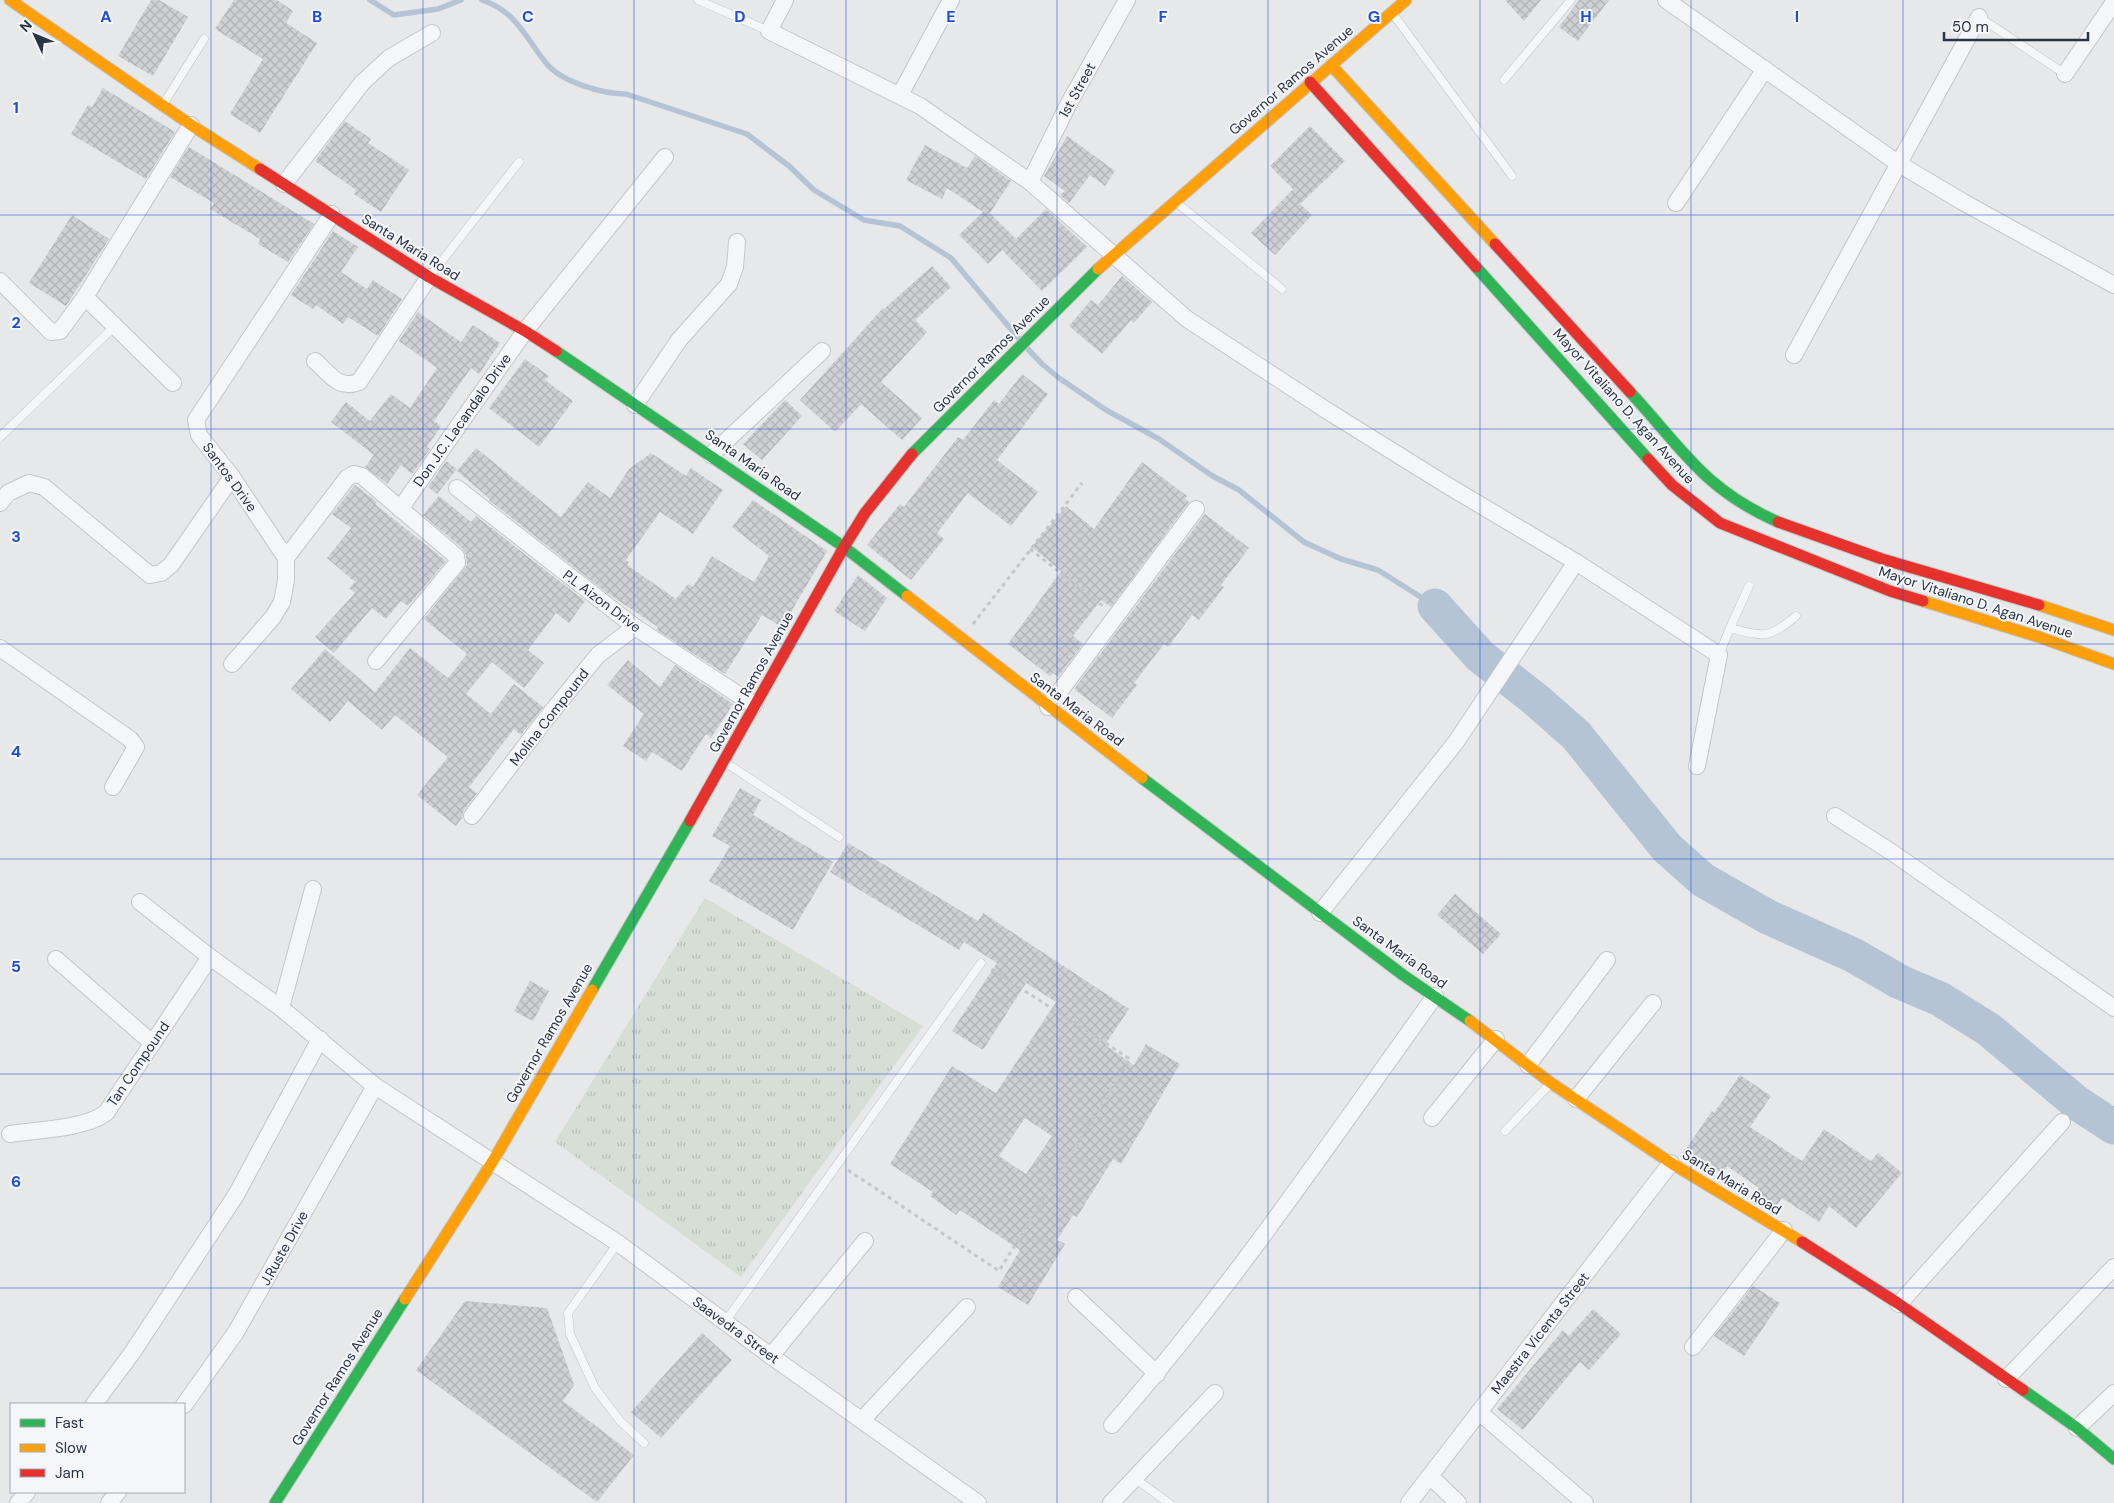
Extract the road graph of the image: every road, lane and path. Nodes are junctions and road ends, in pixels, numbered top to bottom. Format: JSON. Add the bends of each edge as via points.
{"nodes":[{"id":1,"x":10,"y":0,"type":"edge"},
{"id":2,"x":698,"y":0,"type":"edge"},
{"id":3,"x":785,"y":0,"type":"edge"},
{"id":4,"x":950,"y":0,"type":"edge"},
{"id":5,"x":1127,"y":0,"type":"edge"},
{"id":6,"x":1406,"y":0,"type":"edge"},
{"id":7,"x":1570,"y":0,"type":"edge"},
{"id":8,"x":1666,"y":0,"type":"edge"},
{"id":9,"x":2114,"y":2,"type":"edge"},
{"id":10,"x":1392,"y":13,"type":"junction"},
{"id":11,"x":1979,"y":17,"type":"joint"},
{"id":12,"x":769,"y":31,"type":"junction"},
{"id":13,"x":432,"y":34,"type":"dead end"},
{"id":14,"x":204,"y":39,"type":"dead end"},
{"id":15,"x":1331,"y":65,"type":"junction"},
{"id":16,"x":1764,"y":69,"type":"junction"},
{"id":17,"x":2065,"y":74,"type":"joint"},
{"id":18,"x":1504,"y":80,"type":"dead end"},
{"id":19,"x":1310,"y":82,"type":"junction"},
{"id":20,"x":900,"y":95,"type":"junction"},
{"id":21,"x":162,"y":106,"type":"junction"},
{"id":22,"x":191,"y":125,"type":"junction"},
{"id":23,"x":665,"y":157,"type":"dead end"},
{"id":24,"x":519,"y":162,"type":"dead end"},
{"id":25,"x":1899,"y":164,"type":"junction"},
{"id":26,"x":1512,"y":176,"type":"dead end"},
{"id":27,"x":1030,"y":182,"type":"junction"},
{"id":28,"x":284,"y":184,"type":"junction"},
{"id":29,"x":1175,"y":200,"type":"junction"},
{"id":30,"x":1676,"y":203,"type":"dead end"},
{"id":31,"x":332,"y":214,"type":"junction"},
{"id":32,"x":737,"y":242,"type":"dead end"},
{"id":33,"x":1113,"y":254,"type":"junction"},
{"id":34,"x":429,"y":277,"type":"junction"},
{"id":35,"x":0,"y":281,"type":"edge"},
{"id":36,"x":2114,"y":285,"type":"edge"},
{"id":37,"x":1282,"y":289,"type":"dead end"},
{"id":38,"x":85,"y":297,"type":"junction"},
{"id":39,"x":115,"y":326,"type":"junction"},
{"id":40,"x":525,"y":331,"type":"junction"},
{"id":41,"x":822,"y":351,"type":"dead end"},
{"id":42,"x":1794,"y":355,"type":"dead end"},
{"id":43,"x":316,"y":361,"type":"dead end"},
{"id":44,"x":173,"y":383,"type":"dead end"},
{"id":45,"x":635,"y":405,"type":"junction"},
{"id":46,"x":0,"y":437,"type":"edge"},
{"id":47,"x":711,"y":455,"type":"junction"},
{"id":48,"x":1681,"y":475,"type":"junction"},
{"id":49,"x":232,"y":477,"type":"junction"},
{"id":50,"x":1082,"y":483,"type":"dead end"},
{"id":51,"x":457,"y":488,"type":"dead end"},
{"id":52,"x":0,"y":503,"type":"edge"},
{"id":53,"x":400,"y":509,"type":"junction"},
{"id":54,"x":1196,"y":510,"type":"dead end"},
{"id":55,"x":844,"y":547,"type":"junction"},
{"id":56,"x":1030,"y":550,"type":"junction"},
{"id":57,"x":286,"y":558,"type":"junction"},
{"id":58,"x":1576,"y":562,"type":"junction"},
{"id":59,"x":1749,"y":586,"type":"dead end"},
{"id":60,"x":1980,"y":587,"type":"junction"},
{"id":61,"x":1115,"y":615,"type":"junction"},
{"id":62,"x":1796,"y":616,"type":"dead end"},
{"id":63,"x":1974,"y":617,"type":"junction"},
{"id":64,"x":635,"y":627,"type":"junction"},
{"id":65,"x":1730,"y":628,"type":"junction"},
{"id":66,"x":2114,"y":630,"type":"edge"},
{"id":67,"x":961,"y":640,"type":"junction"},
{"id":68,"x":0,"y":648,"type":"edge"},
{"id":69,"x":1719,"y":655,"type":"junction"},
{"id":70,"x":376,"y":662,"type":"dead end"},
{"id":71,"x":232,"y":664,"type":"dead end"},
{"id":72,"x":2114,"y":664,"type":"edge"},
{"id":73,"x":754,"y":705,"type":"junction"},
{"id":74,"x":1048,"y":706,"type":"junction"},
{"id":75,"x":724,"y":762,"type":"junction"},
{"id":76,"x":1697,"y":766,"type":"dead end"},
{"id":77,"x":113,"y":787,"type":"dead end"},
{"id":78,"x":472,"y":816,"type":"dead end"},
{"id":79,"x":1835,"y":816,"type":"dead end"},
{"id":80,"x":839,"y":838,"type":"dead end"},
{"id":81,"x":312,"y":889,"type":"dead end"},
{"id":82,"x":140,"y":902,"type":"dead end"},
{"id":83,"x":1320,"y":913,"type":"junction"},
{"id":84,"x":210,"y":957,"type":"junction"},
{"id":85,"x":56,"y":959,"type":"dead end"},
{"id":86,"x":1607,"y":960,"type":"dead end"},
{"id":87,"x":981,"y":963,"type":"joint"},
{"id":88,"x":1435,"y":996,"type":"junction"},
{"id":89,"x":1653,"y":1003,"type":"dead end"},
{"id":90,"x":282,"y":1008,"type":"junction"},
{"id":91,"x":2114,"y":1008,"type":"edge"},
{"id":92,"x":320,"y":1039,"type":"junction"},
{"id":93,"x":1496,"y":1039,"type":"junction"},
{"id":94,"x":151,"y":1042,"type":"junction"},
{"id":95,"x":1528,"y":1065,"type":"junction"},
{"id":96,"x":1552,"y":1083,"type":"junction"},
{"id":97,"x":375,"y":1086,"type":"junction"},
{"id":98,"x":1576,"y":1099,"type":"junction"},
{"id":99,"x":1432,"y":1118,"type":"dead end"},
{"id":100,"x":2062,"y":1122,"type":"dead end"},
{"id":101,"x":1505,"y":1131,"type":"dead end"},
{"id":102,"x":10,"y":1134,"type":"dead end"},
{"id":103,"x":492,"y":1161,"type":"junction"},
{"id":104,"x":839,"y":1164,"type":"junction"},
{"id":105,"x":1671,"y":1164,"type":"junction"},
{"id":106,"x":1784,"y":1230,"type":"junction"},
{"id":107,"x":865,"y":1241,"type":"dead end"},
{"id":108,"x":618,"y":1243,"type":"junction"},
{"id":109,"x":2114,"y":1268,"type":"edge"},
{"id":110,"x":1076,"y":1298,"type":"dead end"},
{"id":111,"x":1899,"y":1304,"type":"junction"},
{"id":112,"x":967,"y":1307,"type":"dead end"},
{"id":113,"x":725,"y":1322,"type":"junction"},
{"id":114,"x":1694,"y":1347,"type":"dead end"},
{"id":115,"x":771,"y":1356,"type":"junction"},
{"id":116,"x":1157,"y":1374,"type":"junction"},
{"id":117,"x":2006,"y":1379,"type":"junction"},
{"id":118,"x":1214,"y":1393,"type":"dead end"},
{"id":119,"x":2114,"y":1393,"type":"edge"},
{"id":120,"x":95,"y":1403,"type":"edge"},
{"id":121,"x":185,"y":1404,"type":"edge"},
{"id":122,"x":1479,"y":1412,"type":"junction"},
{"id":123,"x":862,"y":1420,"type":"junction"},
{"id":124,"x":1112,"y":1425,"type":"dead end"},
{"id":125,"x":2077,"y":1428,"type":"junction"},
{"id":126,"x":644,"y":1443,"type":"dead end"},
{"id":127,"x":2114,"y":1459,"type":"edge"},
{"id":128,"x":1430,"y":1476,"type":"junction"},
{"id":129,"x":1134,"y":1478,"type":"junction"},
{"id":130,"x":117,"y":1493,"type":"edge"},
{"id":131,"x":109,"y":1503,"type":"edge"},
{"id":132,"x":276,"y":1503,"type":"edge"},
{"id":133,"x":978,"y":1503,"type":"edge"},
{"id":134,"x":1111,"y":1503,"type":"edge"},
{"id":135,"x":1169,"y":1503,"type":"edge"},
{"id":136,"x":1408,"y":1503,"type":"edge"},
{"id":137,"x":1458,"y":1503,"type":"edge"},
{"id":138,"x":1585,"y":1503,"type":"edge"}],
"edges":[{"from":1,"to":21,"type":"main road","name":"Santa Maria Road"},
{"from":2,"to":12,"type":"lane"},
{"from":3,"to":12,"type":"street"},
{"from":4,"to":20,"type":"street"},
{"from":5,"to":27,"type":"street","name":"1st Street","via":[[1068,105]]},
{"from":6,"to":10,"type":"main road","name":"Governor Ramos Avenue"},
{"from":7,"to":18,"type":"lane"},
{"from":8,"to":16,"type":"street"},
{"from":9,"to":17,"type":"street"},
{"from":10,"to":15,"type":"main road","name":"Governor Ramos Avenue"},
{"from":10,"to":26,"type":"lane"},
{"from":11,"to":17,"type":"lane"},
{"from":11,"to":25,"type":"street"},
{"from":12,"to":20,"type":"street"},
{"from":13,"to":28,"type":"street","via":[[389,58],[362,83]]},
{"from":14,"to":21,"type":"lane"},
{"from":15,"to":19,"type":"main road","name":"Governor Ramos Avenue"},
{"from":15,"to":48,"type":"main road","name":"Mayor Vitaliano D. Agan Avenue","via":[[1650,413]]},
{"from":16,"to":25,"type":"street"},
{"from":16,"to":30,"type":"street"},
{"from":19,"to":29,"type":"main road","name":"Governor Ramos Avenue"},
{"from":19,"to":48,"type":"main road","name":"Mayor Vitaliano D. Agan Avenue"},
{"from":20,"to":27,"type":"street"},
{"from":21,"to":22,"type":"main road","name":"Santa Maria Road"},
{"from":22,"to":28,"type":"main road","name":"Santa Maria Road"},
{"from":22,"to":38,"type":"street"},
{"from":23,"to":40,"type":"street","name":"Don J.C. Lacandalo Drive"},
{"from":24,"to":34,"type":"lane"},
{"from":25,"to":36,"type":"street"},
{"from":25,"to":42,"type":"street"},
{"from":27,"to":33,"type":"street"},
{"from":28,"to":31,"type":"main road","name":"Santa Maria Road"},
{"from":29,"to":33,"type":"main road","name":"Governor Ramos Avenue"},
{"from":29,"to":37,"type":"lane"},
{"from":31,"to":34,"type":"main road","name":"Santa Maria Road"},
{"from":31,"to":49,"type":"street","name":"Santos Drive","via":[[196,420],[199,435]]},
{"from":32,"to":45,"type":"street","via":[[728,284],[680,340]]},
{"from":33,"to":55,"type":"main road","name":"Governor Ramos Avenue","via":[[902,464]]},
{"from":33,"to":58,"type":"street","via":[[1187,319],[1444,484]]},
{"from":34,"to":40,"type":"main road","name":"Santa Maria Road"},
{"from":34,"to":43,"type":"street","via":[[359,382],[341,385]]},
{"from":35,"to":38,"type":"street","via":[[51,332],[60,331]]},
{"from":38,"to":39,"type":"street"},
{"from":39,"to":44,"type":"street"},
{"from":39,"to":46,"type":"lane"},
{"from":40,"to":45,"type":"main road","name":"Santa Maria Road"},
{"from":40,"to":53,"type":"street","name":"Don J.C. Lacandalo Drive"},
{"from":41,"to":47,"type":"street"},
{"from":45,"to":47,"type":"main road","name":"Santa Maria Road"},
{"from":47,"to":55,"type":"main road","name":"Santa Maria Road"},
{"from":48,"to":60,"type":"main road","name":"Mayor Vitaliano D. Agan Avenue","via":[[1788,527],[1899,565]]},
{"from":48,"to":63,"type":"main road","name":"Mayor Vitaliano D. Agan Avenue","via":[[1720,523],[1890,591]]},
{"from":49,"to":52,"type":"street","via":[[171,565],[161,573],[150,575],[44,487],[29,483],[8,494]]},
{"from":49,"to":57,"type":"street","name":"Santos Drive"},
{"from":50,"to":56,"type":"path"},
{"from":51,"to":64,"type":"street","name":"P.L Aizon Drive"},
{"from":53,"to":57,"type":"street","via":[[362,476],[354,474],[347,478]]},
{"from":53,"to":70,"type":"street","via":[[458,559]]},
{"from":54,"to":61,"type":"street"},
{"from":55,"to":67,"type":"main road","name":"Santa Maria Road"},
{"from":55,"to":73,"type":"main road","name":"Governor Ramos Avenue"},
{"from":56,"to":61,"type":"path"},
{"from":56,"to":67,"type":"path"},
{"from":57,"to":71,"type":"street","via":[[282,602]]},
{"from":58,"to":69,"type":"street"},
{"from":58,"to":83,"type":"street","via":[[1456,742]]},
{"from":59,"to":65,"type":"lane"},
{"from":60,"to":63,"type":"main road"},
{"from":60,"to":66,"type":"main road","name":"Mayor Vitaliano D. Agan Avenue","via":[[2054,608]]},
{"from":61,"to":74,"type":"street"},
{"from":62,"to":65,"type":"lane","via":[[1777,632],[1762,636]]},
{"from":63,"to":72,"type":"main road","name":"Mayor Vitaliano D. Agan Avenue"},
{"from":64,"to":73,"type":"street","name":"P.L Aizon Drive"},
{"from":64,"to":78,"type":"street","name":"Molina Compound","via":[[598,655]]},
{"from":65,"to":69,"type":"lane"},
{"from":67,"to":74,"type":"main road","name":"Santa Maria Road"},
{"from":68,"to":77,"type":"street","via":[[130,739],[136,747]]},
{"from":69,"to":76,"type":"street"},
{"from":73,"to":75,"type":"main road","name":"Governor Ramos Avenue"},
{"from":74,"to":83,"type":"main road","name":"Santa Maria Road"},
{"from":75,"to":80,"type":"lane"},
{"from":75,"to":103,"type":"main road","name":"Governor Ramos Avenue"},
{"from":79,"to":91,"type":"street"},
{"from":81,"to":90,"type":"street"},
{"from":82,"to":84,"type":"street","name":"Saavedra Street"},
{"from":83,"to":88,"type":"main road","name":"Santa Maria Road"},
{"from":84,"to":90,"type":"street","name":"Saavedra Street"},
{"from":84,"to":94,"type":"street","name":"Tan Compound"},
{"from":85,"to":94,"type":"street"},
{"from":86,"to":95,"type":"street"},
{"from":87,"to":104,"type":"lane"},
{"from":87,"to":104,"type":"path","via":[[1130,1059],[999,1271]]},
{"from":88,"to":93,"type":"main road","name":"Santa Maria Road"},
{"from":88,"to":116,"type":"street","via":[[1241,1268]]},
{"from":89,"to":98,"type":"street"},
{"from":90,"to":92,"type":"street","name":"Saavedra Street"},
{"from":92,"to":97,"type":"street","name":"Saavedra Street"},
{"from":92,"to":120,"type":"street","via":[[236,1195],[132,1353]]},
{"from":93,"to":95,"type":"main road","name":"Santa Maria Road"},
{"from":93,"to":99,"type":"street"},
{"from":94,"to":102,"type":"street","name":"Tan Compound","via":[[106,1113],[97,1120]]},
{"from":95,"to":96,"type":"main road","name":"Santa Maria Road"},
{"from":96,"to":98,"type":"main road","name":"Santa Maria Road"},
{"from":96,"to":101,"type":"lane"},
{"from":97,"to":103,"type":"street","name":"Saavedra Street"},
{"from":97,"to":121,"type":"street","name":"J.Ruste Drive","via":[[236,1332]]},
{"from":98,"to":105,"type":"main road","name":"Santa Maria Road"},
{"from":100,"to":111,"type":"street"},
{"from":103,"to":108,"type":"street","name":"Saavedra Street"},
{"from":103,"to":132,"type":"main road","name":"Governor Ramos Avenue"},
{"from":104,"to":113,"type":"lane"},
{"from":105,"to":106,"type":"main road","name":"Santa Maria Road"},
{"from":105,"to":122,"type":"street","name":"Maestra Vicenta Street"},
{"from":106,"to":111,"type":"main road","name":"Santa Maria Road"},
{"from":106,"to":114,"type":"street"},
{"from":107,"to":115,"type":"street"},
{"from":108,"to":113,"type":"street","name":"Saavedra Street"},
{"from":108,"to":126,"type":"lane","via":[[568,1313],[570,1334],[595,1388],[620,1421]]},
{"from":109,"to":117,"type":"street"},
{"from":110,"to":116,"type":"street"},
{"from":111,"to":117,"type":"main road","name":"Santa Maria Road"},
{"from":112,"to":123,"type":"street"},
{"from":113,"to":115,"type":"street","name":"Saavedra Street"},
{"from":115,"to":123,"type":"street","name":"Saavedra Street"},
{"from":116,"to":124,"type":"street"},
{"from":117,"to":125,"type":"main road","name":"Santa Maria Road"},
{"from":118,"to":129,"type":"street"},
{"from":119,"to":125,"type":"street"},
{"from":122,"to":128,"type":"street","name":"Maestra Vicenta Street"},
{"from":122,"to":138,"type":"street"},
{"from":123,"to":133,"type":"street","name":"Saavedra Street"},
{"from":125,"to":127,"type":"main road","name":"Santa Maria Road"},
{"from":128,"to":136,"type":"street","name":"Maestra Vicenta Street"},
{"from":128,"to":137,"type":"street"},
{"from":129,"to":134,"type":"street"},
{"from":129,"to":135,"type":"lane"},
{"from":130,"to":131,"type":"street"}]}
